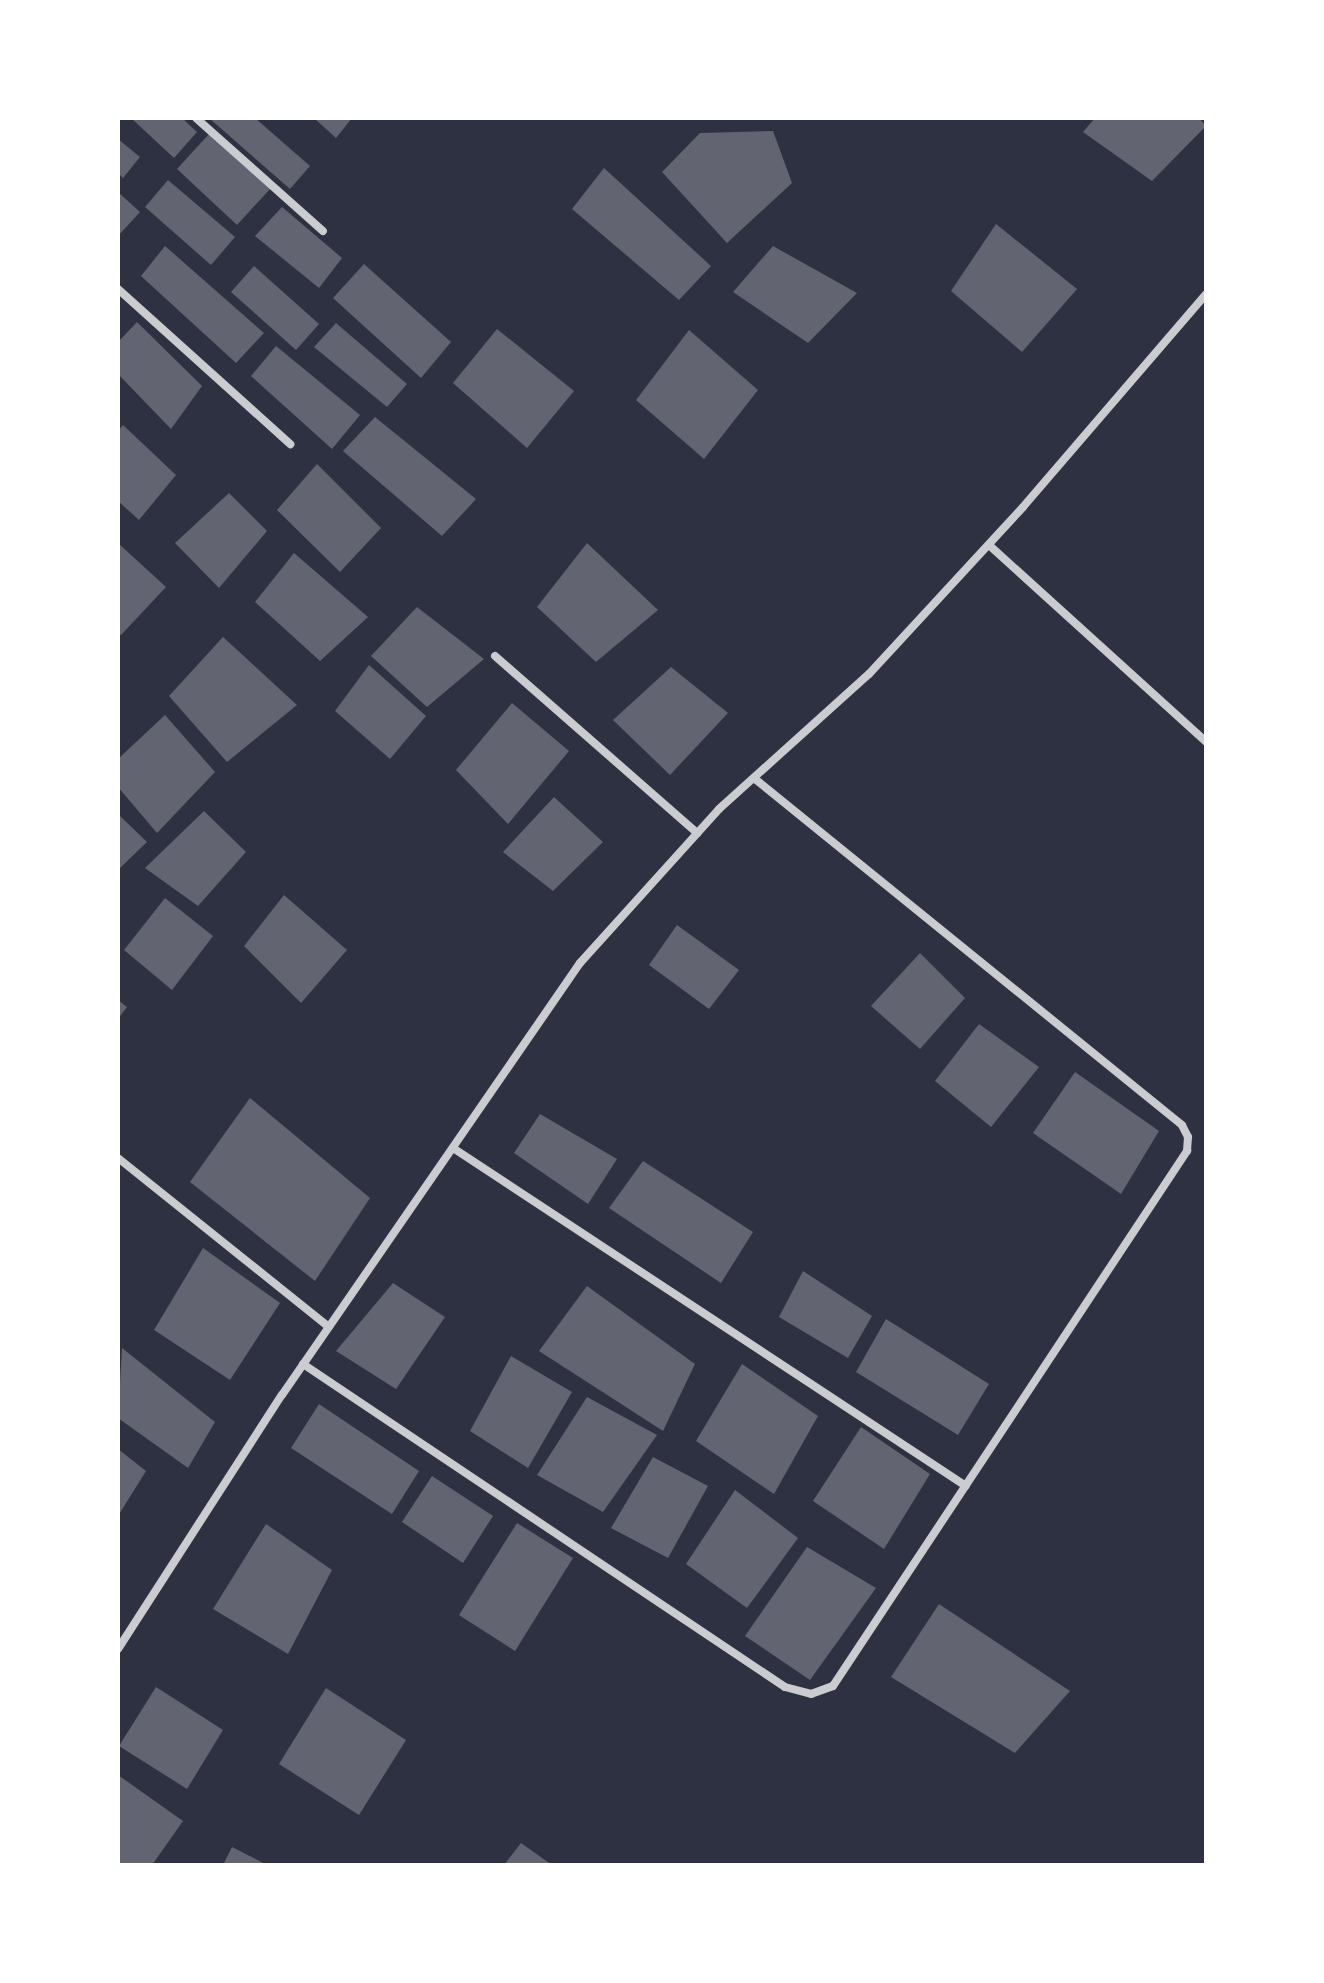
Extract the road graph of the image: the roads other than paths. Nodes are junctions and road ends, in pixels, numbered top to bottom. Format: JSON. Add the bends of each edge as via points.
{"nodes":[{"id":1,"x":196,"y":118,"type":"edge"},
{"id":2,"x":323,"y":231,"type":"dead end"},
{"id":3,"x":118,"y":289,"type":"edge"},
{"id":4,"x":1206,"y":294,"type":"edge"},
{"id":5,"x":290,"y":444,"type":"dead end"},
{"id":6,"x":989,"y":545,"type":"junction"},
{"id":7,"x":495,"y":656,"type":"dead end"},
{"id":8,"x":1206,"y":742,"type":"edge"},
{"id":9,"x":754,"y":778,"type":"junction"},
{"id":10,"x":697,"y":833,"type":"junction"},
{"id":11,"x":453,"y":1148,"type":"junction"},
{"id":12,"x":118,"y":1158,"type":"edge"},
{"id":13,"x":329,"y":1327,"type":"junction"},
{"id":14,"x":303,"y":1364,"type":"junction"},
{"id":15,"x":966,"y":1486,"type":"junction"},
{"id":16,"x":118,"y":1649,"type":"edge"}],
"edges":[{"from":1,"to":2,"type":"street"},
{"from":3,"to":5,"type":"street"},
{"from":4,"to":6,"type":"street"},
{"from":6,"to":8,"type":"street"},
{"from":6,"to":9,"type":"street","via":[[869,674]]},
{"from":7,"to":10,"type":"street"},
{"from":9,"to":10,"type":"street"},
{"from":9,"to":15,"type":"street","via":[[1182,1125],[1187,1151]]},
{"from":10,"to":11,"type":"street","via":[[580,963]]},
{"from":11,"to":13,"type":"street"},
{"from":11,"to":15,"type":"street"},
{"from":12,"to":13,"type":"street"},
{"from":13,"to":14,"type":"street"},
{"from":14,"to":15,"type":"street","via":[[785,1687],[811,1694],[833,1686]]},
{"from":14,"to":16,"type":"street"}]}
